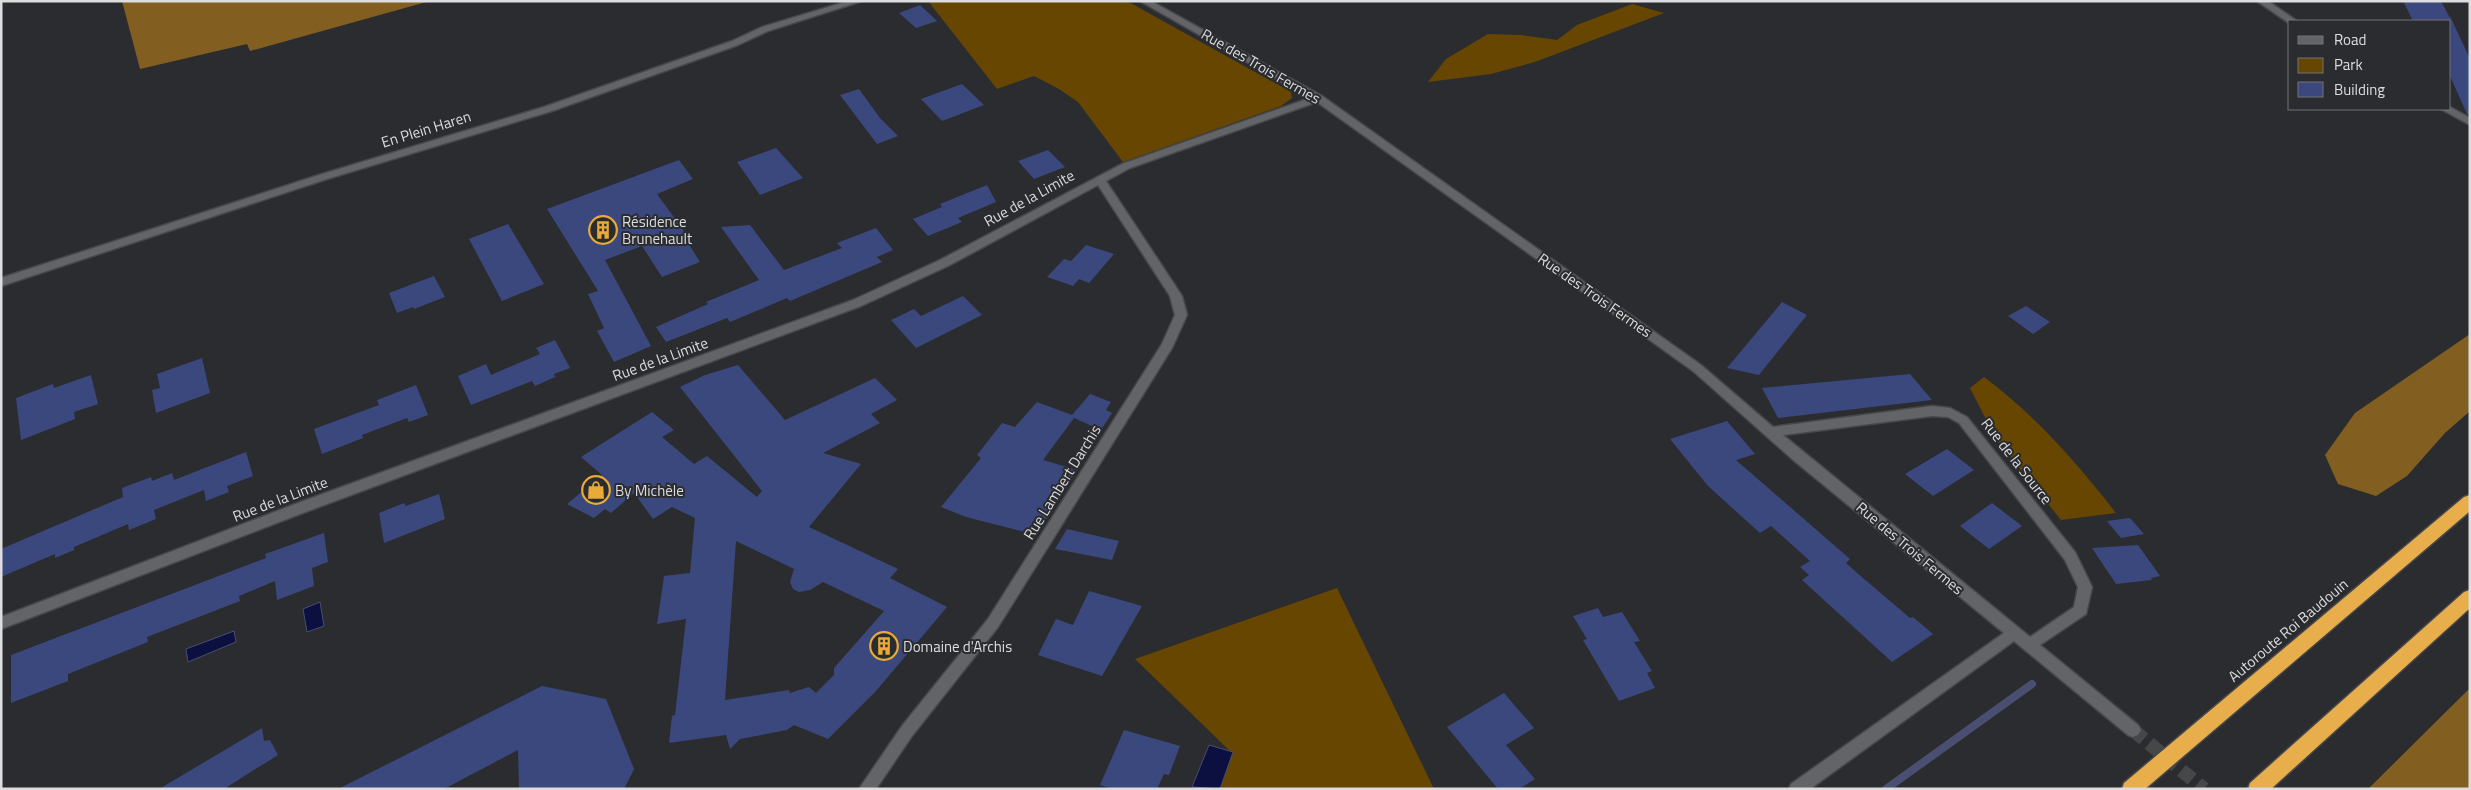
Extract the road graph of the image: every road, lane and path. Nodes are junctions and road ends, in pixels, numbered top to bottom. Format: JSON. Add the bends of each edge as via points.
{"nodes":[{"id":1,"x":858,"y":1,"type":"edge"},
{"id":2,"x":1144,"y":1,"type":"edge"},
{"id":3,"x":2261,"y":1,"type":"edge"},
{"id":4,"x":2290,"y":20,"type":"edge"},
{"id":5,"x":1318,"y":98,"type":"junction"},
{"id":6,"x":2448,"y":110,"type":"edge"},
{"id":7,"x":2470,"y":122,"type":"edge"},
{"id":8,"x":1099,"y":179,"type":"junction"},
{"id":9,"x":1,"y":282,"type":"edge"},
{"id":10,"x":1773,"y":432,"type":"junction"},
{"id":11,"x":2470,"y":500,"type":"edge"},
{"id":12,"x":2470,"y":597,"type":"edge"},
{"id":13,"x":1,"y":623,"type":"edge"},
{"id":14,"x":2013,"y":634,"type":"junction"},
{"id":15,"x":2028,"y":646,"type":"junction"},
{"id":16,"x":2133,"y":730,"type":"tunnel mouth"},
{"id":17,"x":867,"y":789,"type":"edge"},
{"id":18,"x":1797,"y":789,"type":"edge"},
{"id":19,"x":2131,"y":789,"type":"edge"},
{"id":20,"x":2257,"y":789,"type":"edge"}],
"edges":[{"from":1,"to":9,"type":"street","name":"En Plein Haren","via":[[765,29],[735,43],[548,109],[323,177]]},
{"from":2,"to":5,"type":"street","name":"Rue des Trois Fermes"},
{"from":3,"to":4,"type":"street"},
{"from":5,"to":8,"type":"street","name":"Rue de la Limite","via":[[1126,166]]},
{"from":5,"to":10,"type":"street","name":"Rue des Trois Fermes","via":[[1697,368]]},
{"from":6,"to":7,"type":"street"},
{"from":8,"to":13,"type":"street","name":"Rue de la Limite","via":[[944,263],[857,303],[303,507]]},
{"from":8,"to":17,"type":"street","name":"Rue Lambert Darchis","via":[[1176,296],[1181,316],[1168,345],[993,623],[907,731]]},
{"from":10,"to":14,"type":"street","name":"Rue des Trois Fermes"},
{"from":10,"to":15,"type":"street","name":"Rue de la Source","via":[[1932,411],[1950,413],[1964,420],[2055,535],[2085,587],[2081,610]]},
{"from":11,"to":19,"type":"highway","name":"Autoroute Roi Baudouin"},
{"from":12,"to":20,"type":"highway"},
{"from":14,"to":15,"type":"street","name":"Rue des Trois Fermes"},
{"from":14,"to":18,"type":"street"},
{"from":15,"to":16,"type":"street","name":"Rue des Trois Fermes"}]}
